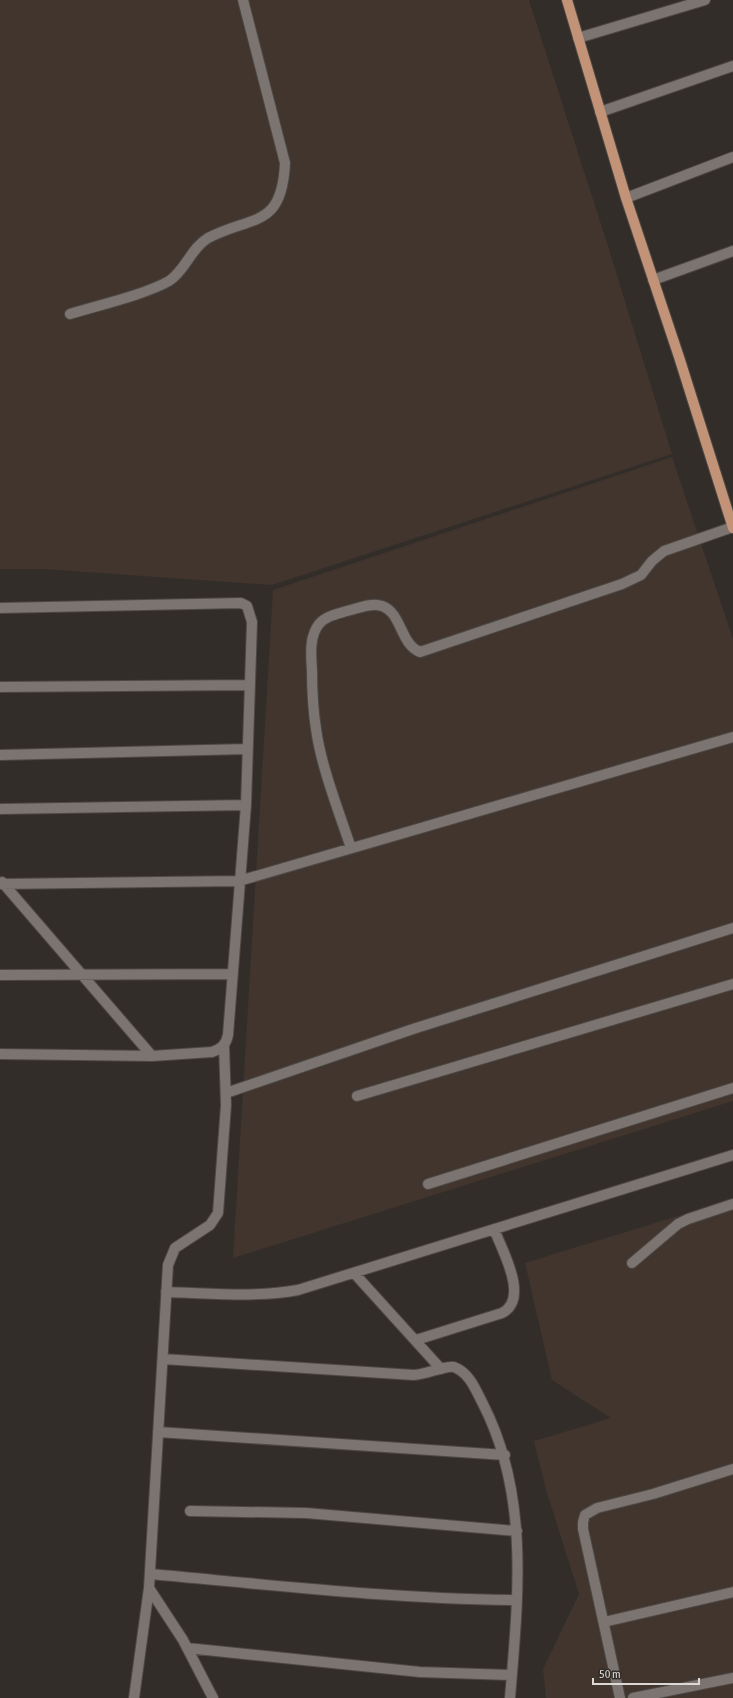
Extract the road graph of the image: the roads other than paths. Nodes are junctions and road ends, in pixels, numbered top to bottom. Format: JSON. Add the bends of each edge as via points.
{"nodes":[{"id":1,"x":243,"y":0,"type":"edge"},
{"id":2,"x":567,"y":0,"type":"edge"},
{"id":3,"x":705,"y":0,"type":"edge"},
{"id":4,"x":578,"y":38,"type":"junction"},
{"id":5,"x":733,"y":66,"type":"edge"},
{"id":6,"x":600,"y":112,"type":"junction"},
{"id":7,"x":733,"y":157,"type":"edge"},
{"id":8,"x":626,"y":198,"type":"junction"},
{"id":9,"x":733,"y":251,"type":"edge"},
{"id":10,"x":653,"y":280,"type":"junction"},
{"id":11,"x":70,"y":314,"type":"dead end"},
{"id":12,"x":733,"y":528,"type":"edge"},
{"id":13,"x":0,"y":608,"type":"edge"},
{"id":14,"x":249,"y":685,"type":"junction"},
{"id":15,"x":0,"y":687,"type":"edge"},
{"id":16,"x":733,"y":737,"type":"edge"},
{"id":17,"x":247,"y":749,"type":"junction"},
{"id":18,"x":0,"y":755,"type":"edge"},
{"id":19,"x":246,"y":805,"type":"junction"},
{"id":20,"x":0,"y":809,"type":"edge"},
{"id":21,"x":351,"y":848,"type":"junction"},
{"id":22,"x":239,"y":881,"type":"junction"},
{"id":23,"x":1,"y":882,"type":"edge"},
{"id":24,"x":733,"y":928,"type":"edge"},
{"id":25,"x":83,"y":974,"type":"junction"},
{"id":26,"x":233,"y":974,"type":"junction"},
{"id":27,"x":0,"y":975,"type":"edge"},
{"id":28,"x":733,"y":984,"type":"edge"},
{"id":29,"x":224,"y":1045,"type":"junction"},
{"id":30,"x":0,"y":1054,"type":"edge"},
{"id":31,"x":152,"y":1056,"type":"junction"},
{"id":32,"x":733,"y":1088,"type":"edge"},
{"id":33,"x":226,"y":1093,"type":"junction"},
{"id":34,"x":357,"y":1096,"type":"dead end"},
{"id":35,"x":733,"y":1155,"type":"edge"},
{"id":36,"x":428,"y":1184,"type":"dead end"},
{"id":37,"x":733,"y":1204,"type":"edge"},
{"id":38,"x":494,"y":1229,"type":"junction"},
{"id":39,"x":632,"y":1262,"type":"dead end"},
{"id":40,"x":354,"y":1273,"type":"junction"},
{"id":41,"x":166,"y":1292,"type":"junction"},
{"id":42,"x":416,"y":1340,"type":"junction"},
{"id":43,"x":163,"y":1359,"type":"junction"},
{"id":44,"x":442,"y":1369,"type":"junction"},
{"id":45,"x":158,"y":1432,"type":"junction"},
{"id":46,"x":504,"y":1455,"type":"junction"},
{"id":47,"x":733,"y":1470,"type":"edge"},
{"id":48,"x":190,"y":1511,"type":"dead end"},
{"id":49,"x":517,"y":1531,"type":"junction"},
{"id":50,"x":150,"y":1574,"type":"junction"},
{"id":51,"x":149,"y":1588,"type":"junction"},
{"id":52,"x":733,"y":1592,"type":"edge"},
{"id":53,"x":517,"y":1600,"type":"junction"},
{"id":54,"x":604,"y":1622,"type":"junction"},
{"id":55,"x":187,"y":1648,"type":"junction"},
{"id":56,"x":512,"y":1675,"type":"junction"},
{"id":57,"x":733,"y":1678,"type":"edge"},
{"id":58,"x":134,"y":1698,"type":"edge"},
{"id":59,"x":213,"y":1698,"type":"edge"},
{"id":60,"x":510,"y":1698,"type":"edge"},
{"id":61,"x":620,"y":1698,"type":"edge"},
{"id":62,"x":633,"y":1698,"type":"edge"}],
"edges":[{"from":1,"to":11,"type":"street","via":[[285,163],[280,196],[262,218],[207,239],[170,280]]},
{"from":2,"to":4,"type":"main road"},
{"from":3,"to":4,"type":"street"},
{"from":4,"to":6,"type":"main road"},
{"from":5,"to":6,"type":"street"},
{"from":6,"to":8,"type":"main road"},
{"from":7,"to":8,"type":"street"},
{"from":8,"to":10,"type":"main road"},
{"from":9,"to":10,"type":"street"},
{"from":10,"to":12,"type":"main road"},
{"from":12,"to":21,"type":"street","via":[[664,551],[641,575],[622,584],[420,652],[413,649],[391,612],[383,606],[373,604],[327,618],[314,633],[311,647],[316,730],[328,779]]},
{"from":13,"to":14,"type":"street","via":[[240,603],[247,606],[252,622]]},
{"from":14,"to":15,"type":"street"},
{"from":14,"to":17,"type":"street"},
{"from":16,"to":21,"type":"street"},
{"from":17,"to":18,"type":"street"},
{"from":17,"to":19,"type":"street"},
{"from":19,"to":20,"type":"street"},
{"from":19,"to":22,"type":"street"},
{"from":21,"to":22,"type":"street"},
{"from":22,"to":23,"type":"street"},
{"from":22,"to":26,"type":"street"},
{"from":23,"to":25,"type":"street"},
{"from":24,"to":33,"type":"street","via":[[413,1029]]},
{"from":25,"to":26,"type":"street"},
{"from":25,"to":27,"type":"street"},
{"from":25,"to":31,"type":"street"},
{"from":26,"to":29,"type":"street","via":[[228,1035]]},
{"from":28,"to":34,"type":"street"},
{"from":29,"to":31,"type":"street","via":[[220,1050],[212,1052]]},
{"from":29,"to":33,"type":"street"},
{"from":30,"to":31,"type":"street"},
{"from":32,"to":36,"type":"street"},
{"from":33,"to":41,"type":"street","via":[[218,1213],[210,1225],[175,1248],[168,1266]]},
{"from":35,"to":38,"type":"street"},
{"from":37,"to":39,"type":"street","via":[[678,1224]]},
{"from":38,"to":40,"type":"street"},
{"from":38,"to":42,"type":"street","via":[[512,1277],[515,1290],[512,1305],[502,1313]]},
{"from":40,"to":41,"type":"street","via":[[323,1284],[278,1294]]},
{"from":40,"to":42,"type":"street"},
{"from":41,"to":43,"type":"street"},
{"from":42,"to":44,"type":"street"},
{"from":43,"to":44,"type":"street","via":[[414,1375]]},
{"from":43,"to":45,"type":"street"},
{"from":44,"to":46,"type":"street","via":[[453,1366],[461,1370],[472,1382],[494,1426]]},
{"from":45,"to":46,"type":"street"},
{"from":45,"to":50,"type":"street"},
{"from":46,"to":49,"type":"street","via":[[514,1496]]},
{"from":47,"to":54,"type":"street","via":[[597,1508],[585,1515],[583,1529]]},
{"from":48,"to":49,"type":"street","via":[[306,1513]]},
{"from":49,"to":53,"type":"street"},
{"from":50,"to":51,"type":"street"},
{"from":50,"to":53,"type":"street","via":[[331,1591]]},
{"from":51,"to":55,"type":"street"},
{"from":51,"to":58,"type":"street"},
{"from":52,"to":54,"type":"street"},
{"from":53,"to":56,"type":"street"},
{"from":54,"to":61,"type":"street"},
{"from":55,"to":56,"type":"street","via":[[420,1672]]},
{"from":55,"to":59,"type":"street"},
{"from":56,"to":60,"type":"street"},
{"from":57,"to":62,"type":"street"}]}
